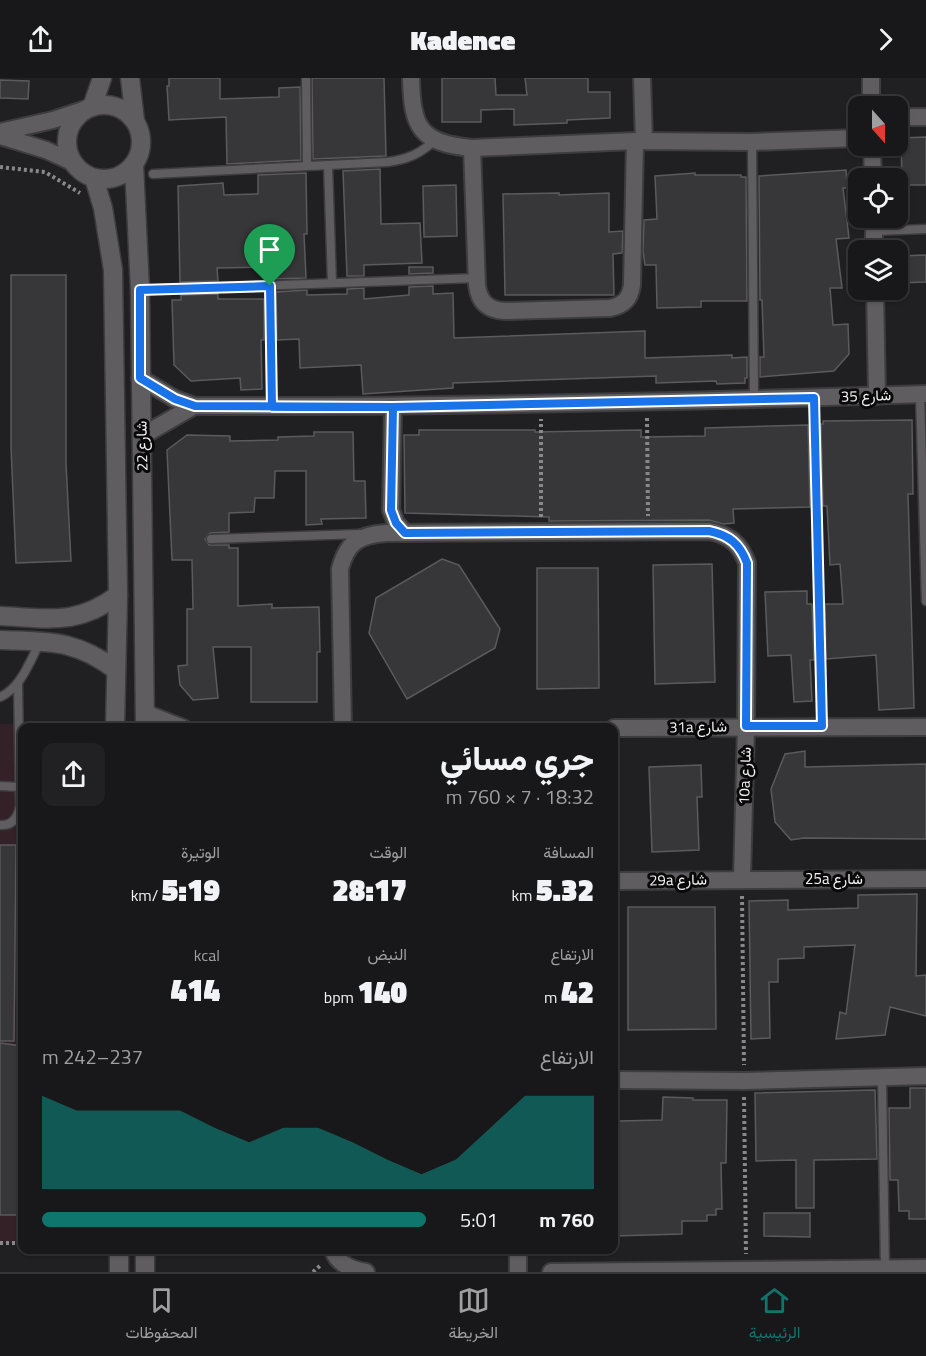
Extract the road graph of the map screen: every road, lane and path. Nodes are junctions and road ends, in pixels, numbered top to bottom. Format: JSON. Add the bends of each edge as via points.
{"nodes":[{"id":1,"x":102,"y":78,"type":"edge"},
{"id":2,"x":130,"y":78,"type":"edge"},
{"id":3,"x":306,"y":78,"type":"edge"},
{"id":4,"x":411,"y":78,"type":"edge"},
{"id":5,"x":642,"y":78,"type":"edge"},
{"id":6,"x":871,"y":78,"type":"edge"},
{"id":7,"x":871,"y":96,"type":"edge"},
{"id":8,"x":88,"y":109,"type":"junction"},
{"id":9,"x":908,"y":117,"type":"edge"},
{"id":10,"x":926,"y":117,"type":"edge"},
{"id":11,"x":135,"y":121,"type":"junction"},
{"id":12,"x":0,"y":134,"type":"edge"},
{"id":13,"x":848,"y":138,"type":"edge"},
{"id":14,"x":435,"y":140,"type":"junction"},
{"id":15,"x":639,"y":141,"type":"junction"},
{"id":16,"x":752,"y":142,"type":"junction"},
{"id":17,"x":472,"y":148,"type":"junction"},
{"id":18,"x":72,"y":162,"type":"junction"},
{"id":19,"x":134,"y":165,"type":"junction"},
{"id":20,"x":308,"y":165,"type":"junction"},
{"id":21,"x":328,"y":165,"type":"junction"},
{"id":22,"x":0,"y":167,"type":"edge"},
{"id":23,"x":153,"y":174,"type":"dead end"},
{"id":24,"x":94,"y":178,"type":"junction"},
{"id":25,"x":103,"y":208,"type":"junction"},
{"id":26,"x":908,"y":227,"type":"edge"},
{"id":27,"x":926,"y":229,"type":"edge"},
{"id":28,"x":477,"y":278,"type":"junction"},
{"id":29,"x":332,"y":284,"type":"junction"},
{"id":30,"x":270,"y":286,"type":"junction"},
{"id":31,"x":140,"y":290,"type":"junction"},
{"id":32,"x":875,"y":300,"type":"edge"},
{"id":33,"x":140,"y":378,"type":"junction"},
{"id":34,"x":923,"y":394,"type":"edge"},
{"id":35,"x":878,"y":396,"type":"junction"},
{"id":36,"x":814,"y":398,"type":"junction"},
{"id":37,"x":754,"y":400,"type":"junction"},
{"id":38,"x":647,"y":402,"type":"junction"},
{"id":39,"x":541,"y":404,"type":"junction"},
{"id":40,"x":195,"y":406,"type":"junction"},
{"id":41,"x":272,"y":407,"type":"junction"},
{"id":42,"x":393,"y":407,"type":"junction"},
{"id":43,"x":142,"y":436,"type":"junction"},
{"id":44,"x":541,"y":532,"type":"junction"},
{"id":45,"x":648,"y":532,"type":"junction"},
{"id":46,"x":405,"y":533,"type":"junction"},
{"id":47,"x":369,"y":534,"type":"junction"},
{"id":48,"x":211,"y":538,"type":"dead end"},
{"id":49,"x":926,"y":568,"type":"edge"},
{"id":50,"x":118,"y":595,"type":"junction"},
{"id":51,"x":926,"y":601,"type":"edge"},
{"id":52,"x":0,"y":616,"type":"edge"},
{"id":53,"x":0,"y":640,"type":"edge"},
{"id":54,"x":40,"y":642,"type":"junction"},
{"id":55,"x":820,"y":658,"type":"joint"},
{"id":56,"x":116,"y":670,"type":"junction"},
{"id":57,"x":18,"y":683,"type":"junction"},
{"id":58,"x":0,"y":697,"type":"edge"},
{"id":59,"x":145,"y":720,"type":"edge"},
{"id":60,"x":18,"y":723,"type":"edge"},
{"id":61,"x":115,"y":723,"type":"edge"},
{"id":62,"x":343,"y":723,"type":"edge"},
{"id":63,"x":746,"y":726,"type":"junction"},
{"id":64,"x":822,"y":726,"type":"junction"},
{"id":65,"x":926,"y":727,"type":"edge"},
{"id":66,"x":618,"y":728,"type":"edge"},
{"id":67,"x":0,"y":786,"type":"edge"},
{"id":68,"x":18,"y":787,"type":"edge"},
{"id":69,"x":18,"y":815,"type":"edge"},
{"id":70,"x":0,"y":825,"type":"edge"},
{"id":71,"x":742,"y":879,"type":"junction"},
{"id":72,"x":926,"y":879,"type":"edge"},
{"id":73,"x":618,"y":881,"type":"edge"},
{"id":74,"x":926,"y":1076,"type":"edge"},
{"id":75,"x":882,"y":1078,"type":"junction"},
{"id":76,"x":618,"y":1080,"type":"edge"},
{"id":77,"x":0,"y":1243,"type":"edge"},
{"id":78,"x":18,"y":1243,"type":"edge"},
{"id":79,"x":119,"y":1254,"type":"edge"},
{"id":80,"x":145,"y":1254,"type":"edge"},
{"id":81,"x":334,"y":1254,"type":"edge"},
{"id":82,"x":518,"y":1254,"type":"edge"},
{"id":83,"x":885,"y":1268,"type":"junction"},
{"id":84,"x":926,"y":1268,"type":"edge"},
{"id":85,"x":609,"y":1271,"type":"edge"},
{"id":86,"x":119,"y":1272,"type":"edge"},
{"id":87,"x":145,"y":1272,"type":"edge"},
{"id":88,"x":366,"y":1272,"type":"edge"},
{"id":89,"x":518,"y":1272,"type":"edge"},
{"id":90,"x":551,"y":1272,"type":"edge"}],
"edges":[{"from":1,"to":8,"type":"street"},
{"from":2,"to":11,"type":"street"},
{"from":3,"to":20,"type":"lane"},
{"from":4,"to":14,"type":"street","via":[[413,113]]},
{"from":5,"to":15,"type":"street"},
{"from":6,"to":7,"type":"street"},
{"from":8,"to":11,"type":"street","via":[[116,106]]},
{"from":8,"to":12,"type":"street"},
{"from":8,"to":18,"type":"street","via":[[70,125],[67,134]]},
{"from":9,"to":10,"type":"street"},
{"from":11,"to":19,"type":"street","via":[[141,143]]},
{"from":12,"to":18,"type":"street"},
{"from":13,"to":16,"type":"street"},
{"from":14,"to":17,"type":"street","via":[[446,146]]},
{"from":14,"to":21,"type":"lane","via":[[422,153],[406,160]]},
{"from":15,"to":16,"type":"street"},
{"from":15,"to":17,"type":"street"},
{"from":15,"to":28,"type":"street","via":[[632,285],[626,302],[610,308],[496,310],[482,301]]},
{"from":16,"to":37,"type":"lane"},
{"from":17,"to":28,"type":"street"},
{"from":18,"to":24,"type":"street"},
{"from":19,"to":24,"type":"street","via":[[116,177]]},
{"from":19,"to":31,"type":"street","name":"شارع 22"},
{"from":20,"to":21,"type":"lane"},
{"from":20,"to":23,"type":"lane"},
{"from":21,"to":29,"type":"lane"},
{"from":22,"to":25,"type":"path","via":[[45,172]]},
{"from":24,"to":25,"type":"street","name":"شارع 22"},
{"from":25,"to":50,"type":"street","name":"شارع 22","via":[[113,270]]},
{"from":26,"to":27,"type":"lane"},
{"from":28,"to":29,"type":"lane"},
{"from":29,"to":30,"type":"lane"},
{"from":30,"to":31,"type":"lane"},
{"from":30,"to":41,"type":"lane"},
{"from":31,"to":33,"type":"street","name":"شارع 22"},
{"from":32,"to":35,"type":"street"},
{"from":33,"to":40,"type":"street","name":"شارع 35"},
{"from":33,"to":43,"type":"street","name":"شارع 22"},
{"from":34,"to":35,"type":"street","name":"شارع 35"},
{"from":34,"to":49,"type":"lane"},
{"from":35,"to":36,"type":"street","name":"شارع 35"},
{"from":36,"to":37,"type":"street","name":"شارع 35"},
{"from":36,"to":55,"type":"lane"},
{"from":37,"to":38,"type":"street","name":"شارع 35"},
{"from":38,"to":39,"type":"street","name":"شارع 35"},
{"from":38,"to":45,"type":"path"},
{"from":39,"to":42,"type":"street","name":"شارع 35"},
{"from":39,"to":44,"type":"path"},
{"from":40,"to":41,"type":"street","name":"شارع 35"},
{"from":40,"to":43,"type":"street"},
{"from":41,"to":42,"type":"street","name":"شارع 35"},
{"from":42,"to":46,"type":"street","via":[[391,510]]},
{"from":43,"to":59,"type":"street","name":"شارع 22"},
{"from":44,"to":45,"type":"street","name":"10a شارع"},
{"from":44,"to":46,"type":"street","name":"10a شارع"},
{"from":45,"to":63,"type":"street","name":"10a شارع","via":[[709,531],[734,541],[742,551],[748,576]]},
{"from":46,"to":47,"type":"street","name":"10a شارع"},
{"from":47,"to":48,"type":"lane"},
{"from":47,"to":62,"type":"street","via":[[354,541],[344,554],[340,569]]},
{"from":49,"to":51,"type":"lane"},
{"from":50,"to":52,"type":"street","via":[[93,611],[64,619]]},
{"from":50,"to":56,"type":"street","name":"شارع 22"},
{"from":53,"to":54,"type":"street"},
{"from":54,"to":56,"type":"street","via":[[79,647]]},
{"from":54,"to":57,"type":"lane"},
{"from":55,"to":64,"type":"path"},
{"from":56,"to":61,"type":"street","name":"شارع 22"},
{"from":57,"to":58,"type":"lane"},
{"from":57,"to":60,"type":"lane"},
{"from":63,"to":64,"type":"street","name":"31a شارع"},
{"from":63,"to":66,"type":"street","name":"31a شارع"},
{"from":63,"to":71,"type":"street","name":"10a شارع"},
{"from":64,"to":65,"type":"street","name":"31a شارع"},
{"from":67,"to":68,"type":"lane"},
{"from":69,"to":70,"type":"lane"},
{"from":71,"to":72,"type":"street","name":"25a شارع"},
{"from":71,"to":73,"type":"street","name":"29a شارع"},
{"from":74,"to":75,"type":"street"},
{"from":75,"to":76,"type":"street"},
{"from":75,"to":83,"type":"lane"},
{"from":77,"to":78,"type":"path"},
{"from":79,"to":86,"type":"street"},
{"from":80,"to":87,"type":"street"},
{"from":81,"to":88,"type":"street","via":[[354,1270]]},
{"from":82,"to":89,"type":"street"},
{"from":83,"to":84,"type":"street"},
{"from":83,"to":85,"type":"street"},
{"from":85,"to":90,"type":"street"}]}
